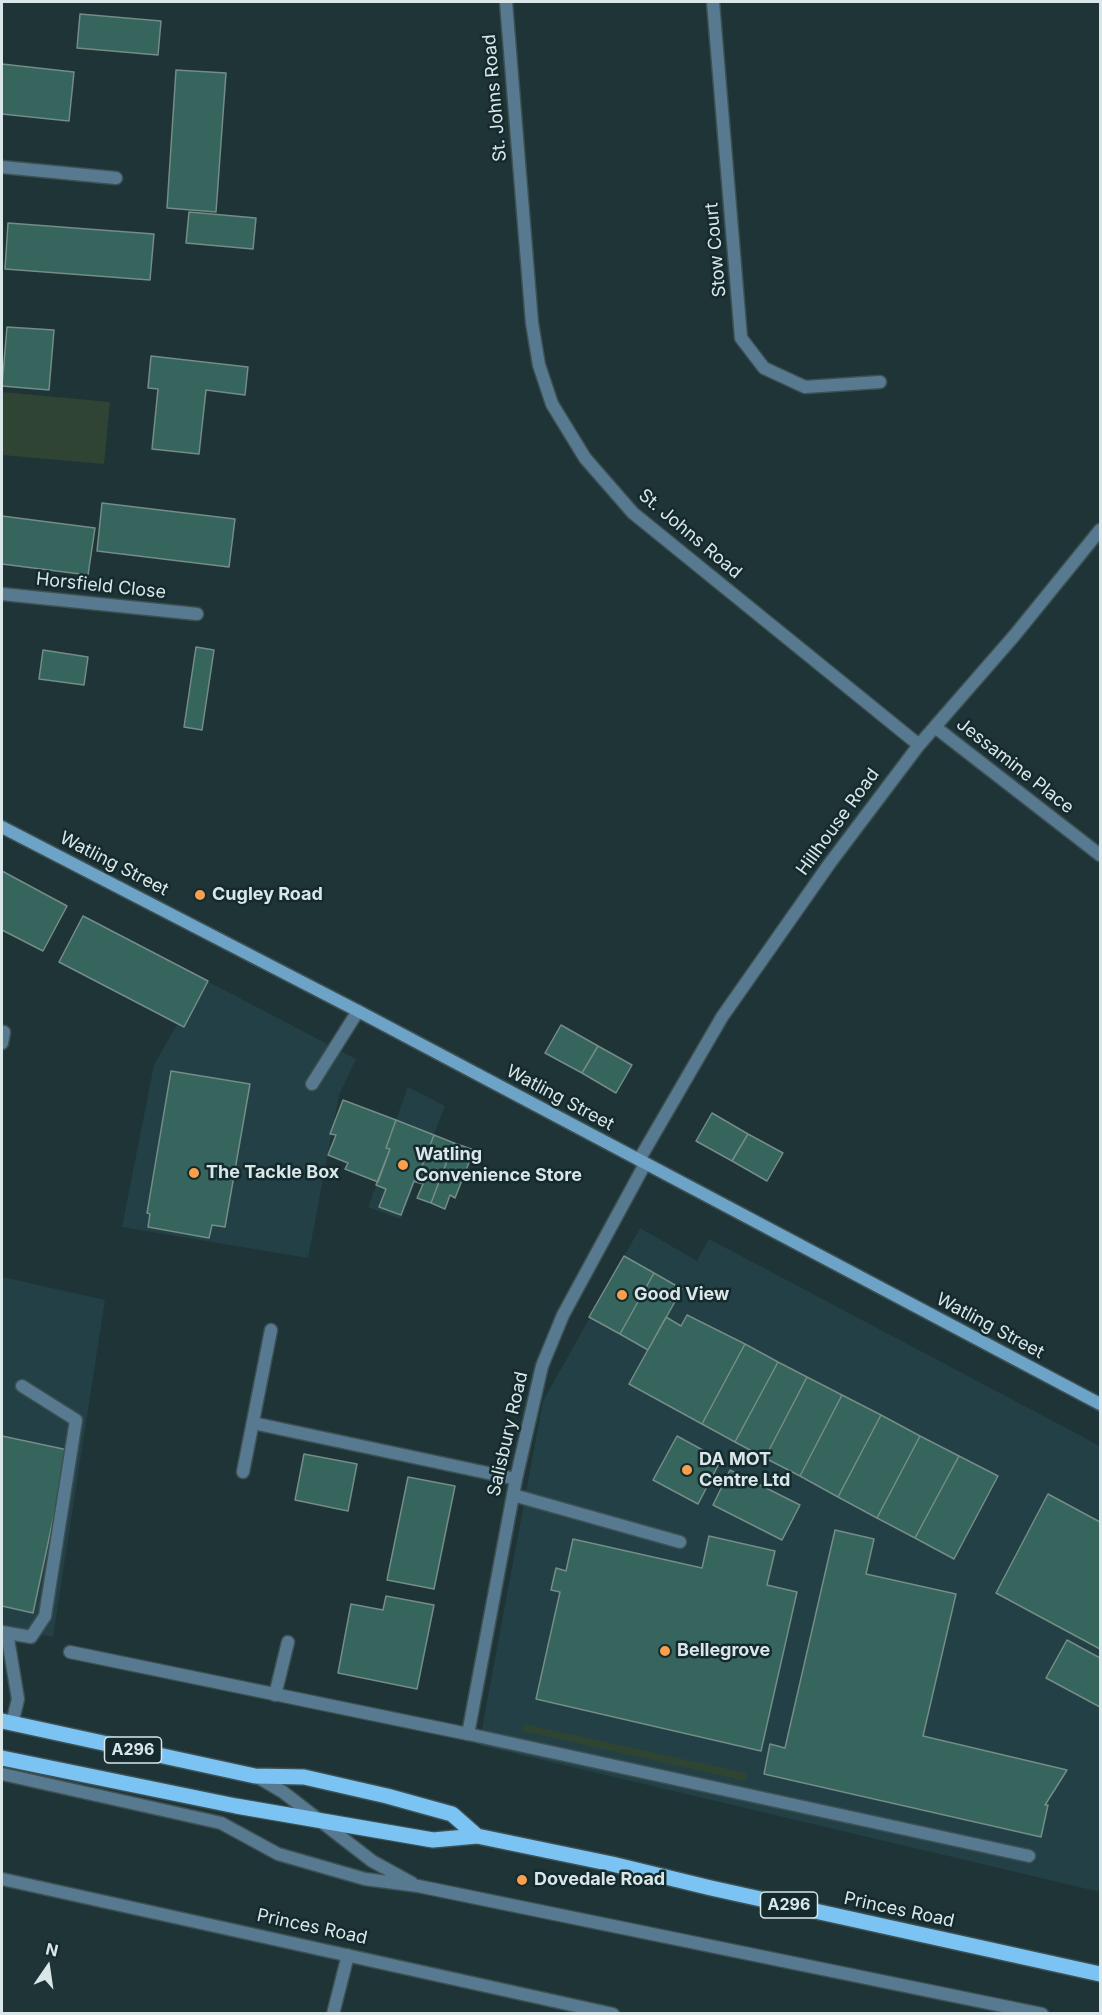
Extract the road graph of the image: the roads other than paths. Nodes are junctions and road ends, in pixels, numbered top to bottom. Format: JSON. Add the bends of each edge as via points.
{"nodes":[{"id":1,"x":506,"y":2,"type":"edge"},
{"id":2,"x":712,"y":2,"type":"edge"},
{"id":3,"x":2,"y":167,"type":"edge"},
{"id":4,"x":116,"y":178,"type":"dead end"},
{"id":5,"x":880,"y":382,"type":"dead end"},
{"id":6,"x":1101,"y":530,"type":"edge"},
{"id":7,"x":2,"y":594,"type":"edge"},
{"id":8,"x":197,"y":614,"type":"dead end"},
{"id":9,"x":936,"y":727,"type":"junction"},
{"id":10,"x":920,"y":745,"type":"junction"},
{"id":11,"x":2,"y":827,"type":"edge"},
{"id":12,"x":1101,"y":855,"type":"edge"},
{"id":13,"x":358,"y":1011,"type":"junction"},
{"id":14,"x":2,"y":1032,"type":"edge"},
{"id":15,"x":2,"y":1043,"type":"edge"},
{"id":16,"x":312,"y":1084,"type":"dead end"},
{"id":17,"x":642,"y":1162,"type":"junction"},
{"id":18,"x":271,"y":1329,"type":"dead end"},
{"id":19,"x":22,"y":1386,"type":"dead end"},
{"id":20,"x":1101,"y":1404,"type":"edge"},
{"id":21,"x":253,"y":1423,"type":"junction"},
{"id":22,"x":243,"y":1472,"type":"dead end"},
{"id":23,"x":516,"y":1479,"type":"junction"},
{"id":24,"x":513,"y":1495,"type":"junction"},
{"id":25,"x":680,"y":1542,"type":"dead end"},
{"id":26,"x":4,"y":1632,"type":"edge"},
{"id":27,"x":288,"y":1642,"type":"dead end"},
{"id":28,"x":70,"y":1652,"type":"dead end"},
{"id":29,"x":275,"y":1695,"type":"junction"},
{"id":30,"x":7,"y":1723,"type":"edge"},
{"id":31,"x":468,"y":1734,"type":"junction"},
{"id":32,"x":2,"y":1758,"type":"edge"},
{"id":33,"x":2,"y":1774,"type":"edge"},
{"id":34,"x":255,"y":1776,"type":"junction"},
{"id":35,"x":320,"y":1821,"type":"junction"},
{"id":36,"x":477,"y":1836,"type":"junction"},
{"id":37,"x":1029,"y":1856,"type":"dead end"},
{"id":38,"x":2,"y":1879,"type":"edge"},
{"id":39,"x":418,"y":1886,"type":"junction"},
{"id":40,"x":348,"y":1955,"type":"junction"},
{"id":41,"x":1101,"y":1974,"type":"edge"},
{"id":42,"x":333,"y":2013,"type":"edge"},
{"id":43,"x":613,"y":2013,"type":"edge"},
{"id":44,"x":1042,"y":2013,"type":"edge"}],
"edges":[{"from":1,"to":10,"type":"street","name":"St. Johns Road","via":[[532,323],[539,365],[552,404],[585,459],[633,513]]},
{"from":2,"to":5,"type":"street","name":"Stow Court","via":[[741,338],[764,368],[805,387]]},
{"from":3,"to":4,"type":"street"},
{"from":6,"to":9,"type":"street","name":"Hillhouse Road"},
{"from":7,"to":8,"type":"street","name":"Horsfield Close"},
{"from":9,"to":10,"type":"street","name":"Hillhouse Road"},
{"from":9,"to":12,"type":"street","name":"Jessamine Place"},
{"from":10,"to":17,"type":"street","name":"Hillhouse Road","via":[[830,863],[722,1017]]},
{"from":11,"to":13,"type":"main road","name":"Watling Street"},
{"from":13,"to":16,"type":"street"},
{"from":13,"to":17,"type":"main road","name":"Watling Street"},
{"from":14,"to":15,"type":"street"},
{"from":17,"to":20,"type":"main road","name":"Watling Street"},
{"from":17,"to":23,"type":"street","name":"Salisbury Road","via":[[551,1341],[537,1383]]},
{"from":18,"to":21,"type":"street"},
{"from":19,"to":26,"type":"street","via":[[76,1420],[45,1616],[32,1637]]},
{"from":21,"to":22,"type":"street"},
{"from":21,"to":23,"type":"street"},
{"from":23,"to":24,"type":"street","name":"Salisbury Road"},
{"from":24,"to":25,"type":"street"},
{"from":24,"to":31,"type":"street","name":"Salisbury Road"},
{"from":26,"to":30,"type":"street","via":[[18,1699]]},
{"from":27,"to":29,"type":"street"},
{"from":28,"to":29,"type":"street"},
{"from":29,"to":31,"type":"street"},
{"from":30,"to":34,"type":"main road","name":"Princes Road","number":"A296"},
{"from":31,"to":37,"type":"street"},
{"from":32,"to":35,"type":"main road","name":"Princes Road","number":"A296"},
{"from":33,"to":39,"type":"street","via":[[221,1823],[278,1854],[365,1879]]},
{"from":34,"to":35,"type":"street"},
{"from":34,"to":36,"type":"main road","name":"Princes Road","number":"A296","via":[[304,1778],[387,1796],[452,1814]]},
{"from":35,"to":36,"type":"main road","name":"Princes Road","number":"A296","via":[[433,1840]]},
{"from":35,"to":39,"type":"street","via":[[372,1861]]},
{"from":36,"to":41,"type":"main road","name":"Princes Road","number":"A296"},
{"from":38,"to":40,"type":"street","name":"Princes Road"},
{"from":39,"to":44,"type":"street"},
{"from":40,"to":42,"type":"street"},
{"from":40,"to":43,"type":"street","name":"Princes Road"}]}
